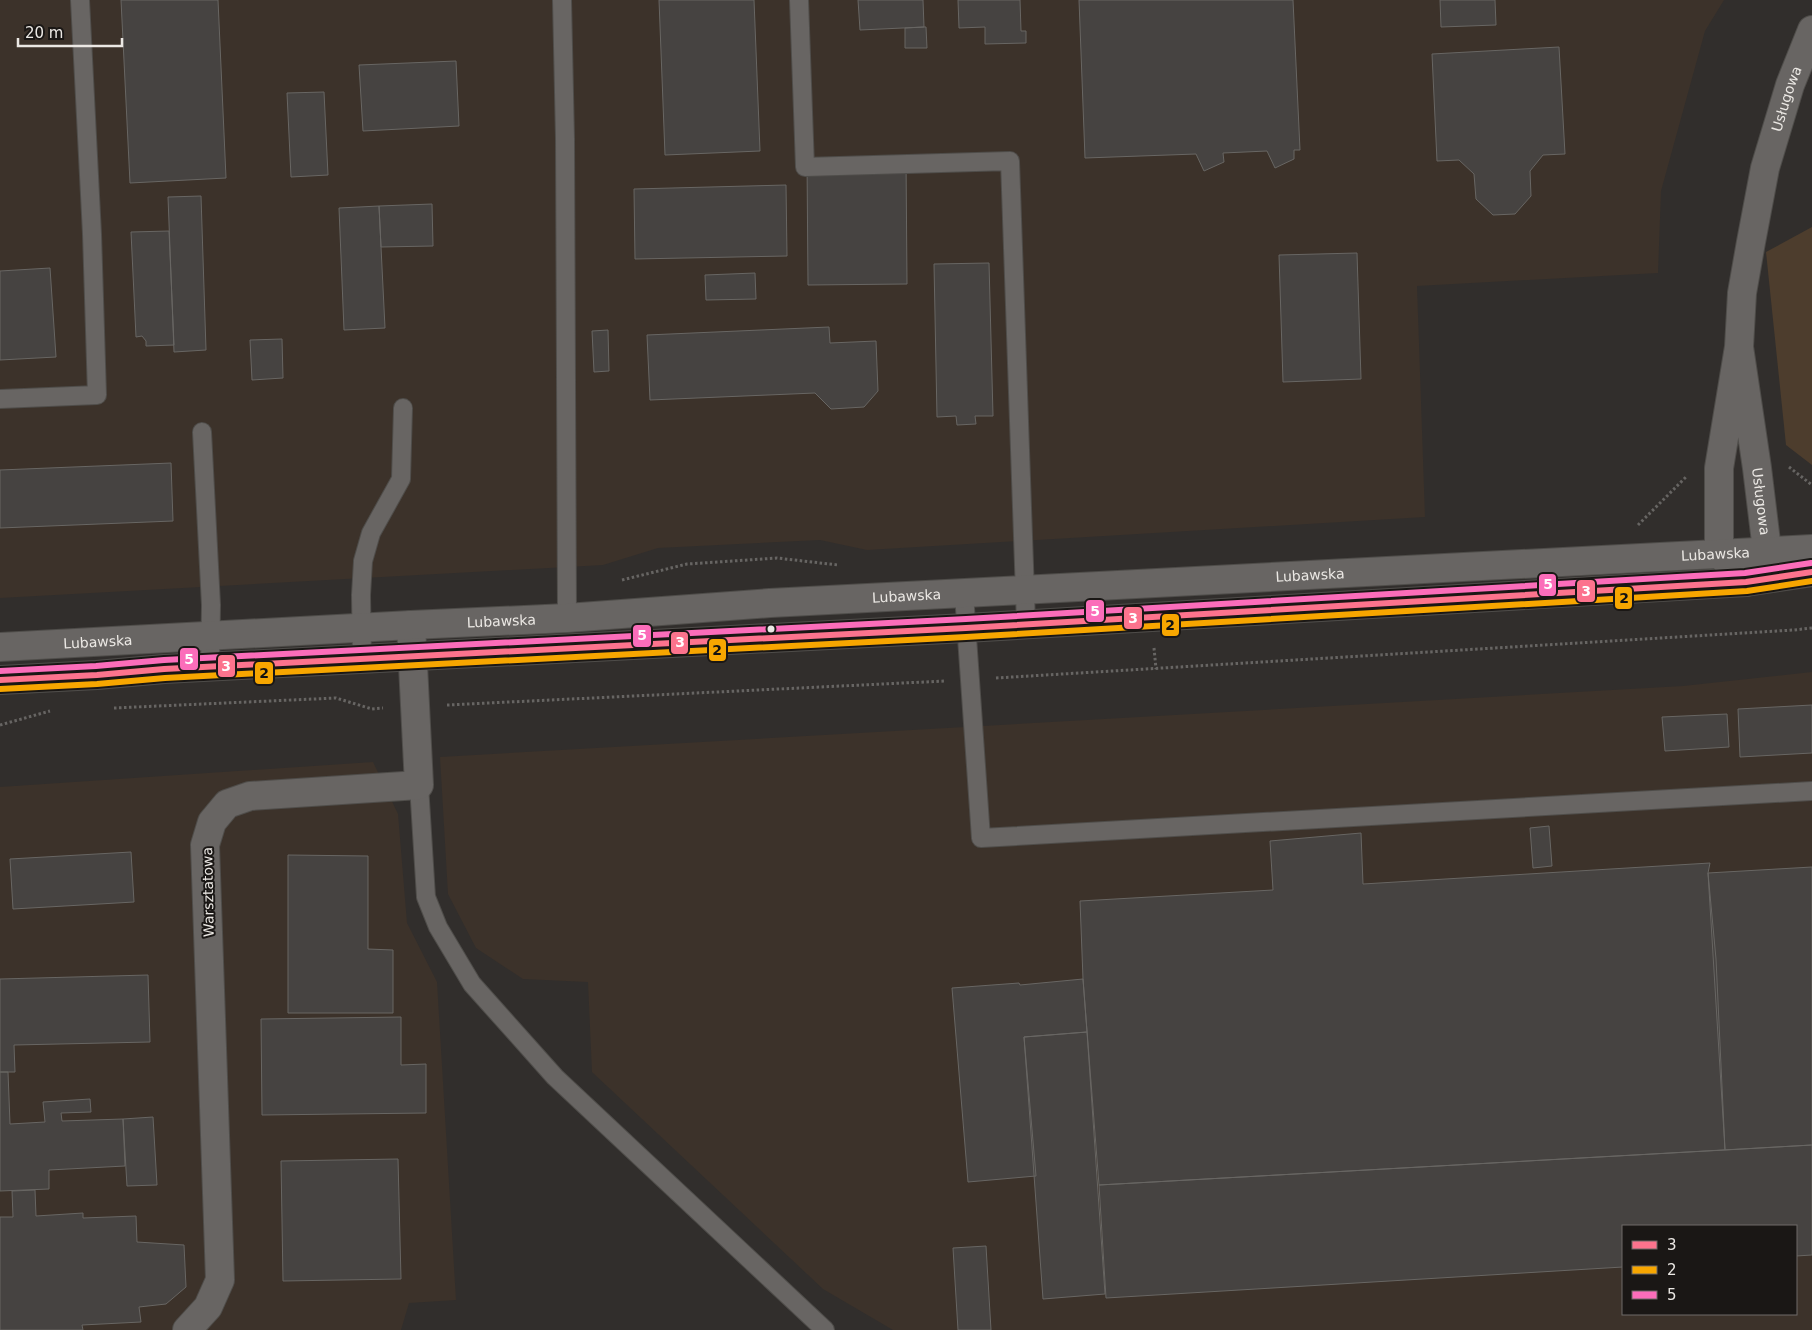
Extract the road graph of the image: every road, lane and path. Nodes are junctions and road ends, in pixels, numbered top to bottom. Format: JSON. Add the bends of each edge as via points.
{"nodes":[{"id":1,"x":80,"y":0,"type":"edge"},
{"id":2,"x":562,"y":0,"type":"edge"},
{"id":3,"x":798,"y":0,"type":"edge"},
{"id":4,"x":1812,"y":30,"type":"edge"},
{"id":5,"x":1739,"y":347,"type":"junction"},
{"id":6,"x":0,"y":399,"type":"edge"},
{"id":7,"x":404,"y":408,"type":"dead end"},
{"id":8,"x":202,"y":432,"type":"dead end"},
{"id":9,"x":1719,"y":468,"type":"junction"},
{"id":10,"x":1757,"y":468,"type":"junction"},
{"id":11,"x":1812,"y":485,"type":"edge"},
{"id":12,"x":1630,"y":526,"type":"dead end"},
{"id":13,"x":1812,"y":549,"type":"edge"},
{"id":14,"x":1767,"y":550,"type":"junction"},
{"id":15,"x":1719,"y":553,"type":"junction"},
{"id":16,"x":844,"y":566,"type":"dead end"},
{"id":17,"x":1812,"y":572,"type":"edge"},
{"id":18,"x":620,"y":580,"type":"dead end"},
{"id":19,"x":1746,"y":582,"type":"junction"},
{"id":20,"x":1025,"y":591,"type":"junction"},
{"id":21,"x":964,"y":594,"type":"junction"},
{"id":22,"x":567,"y":618,"type":"junction"},
{"id":23,"x":1026,"y":624,"type":"junction"},
{"id":24,"x":411,"y":625,"type":"junction"},
{"id":25,"x":362,"y":628,"type":"junction"},
{"id":26,"x":966,"y":628,"type":"junction"},
{"id":27,"x":1812,"y":628,"type":"edge"},
{"id":28,"x":211,"y":635,"type":"junction"},
{"id":29,"x":0,"y":647,"type":"edge"},
{"id":30,"x":412,"y":656,"type":"junction"},
{"id":31,"x":362,"y":659,"type":"junction"},
{"id":32,"x":210,"y":667,"type":"junction"},
{"id":33,"x":0,"y":680,"type":"edge"},
{"id":34,"x":969,"y":680,"type":"junction"},
{"id":35,"x":414,"y":706,"type":"junction"},
{"id":36,"x":109,"y":708,"type":"dead end"},
{"id":37,"x":52,"y":711,"type":"dead end"},
{"id":38,"x":0,"y":725,"type":"edge"},
{"id":39,"x":419,"y":785,"type":"junction"},
{"id":40,"x":1812,"y":791,"type":"edge"},
{"id":41,"x":187,"y":1330,"type":"edge"},
{"id":42,"x":825,"y":1330,"type":"edge"}],
"edges":[{"from":1,"to":6,"type":"lane","via":[[97,395]]},
{"from":2,"to":22,"type":"lane"},
{"from":3,"to":20,"type":"lane","via":[[805,167],[1010,161]]},
{"from":4,"to":5,"type":"main road","name":"Usługowa","via":[[1790,85],[1765,168],[1742,293]]},
{"from":5,"to":9,"type":"main road","name":"Usługowa"},
{"from":5,"to":10,"type":"main road","name":"Usługowa"},
{"from":7,"to":25,"type":"lane","via":[[401,479],[371,533],[363,561]]},
{"from":8,"to":28,"type":"lane"},
{"from":9,"to":12,"type":"path","via":[[1693,469],[1639,525]]},
{"from":9,"to":15,"type":"main road","name":"Usługowa"},
{"from":10,"to":11,"type":"path","via":[[1788,466]]},
{"from":10,"to":14,"type":"main road","name":"Usługowa"},
{"from":13,"to":14,"type":"main road","name":"Lubawska"},
{"from":14,"to":15,"type":"main road","name":"Lubawska"},
{"from":14,"to":19,"type":"main road","name":"Usługowa"},
{"from":15,"to":19,"type":"main road"},
{"from":15,"to":20,"type":"main road","name":"Lubawska"},
{"from":16,"to":18,"type":"path","via":[[777,558],[687,564]]},
{"from":17,"to":19,"type":"main road"},
{"from":19,"to":23,"type":"main road"},
{"from":20,"to":21,"type":"main road","name":"Lubawska"},
{"from":20,"to":23,"type":"lane"},
{"from":21,"to":22,"type":"main road","name":"Lubawska","via":[[770,603]]},
{"from":21,"to":26,"type":"lane"},
{"from":22,"to":24,"type":"main road","name":"Lubawska"},
{"from":23,"to":26,"type":"main road"},
{"from":24,"to":25,"type":"main road","name":"Lubawska"},
{"from":24,"to":30,"type":"main road"},
{"from":25,"to":28,"type":"main road","name":"Lubawska"},
{"from":25,"to":31,"type":"lane"},
{"from":26,"to":30,"type":"main road"},
{"from":26,"to":34,"type":"lane"},
{"from":27,"to":34,"type":"path"},
{"from":28,"to":29,"type":"main road","name":"Lubawska"},
{"from":28,"to":32,"type":"lane"},
{"from":30,"to":31,"type":"main road"},
{"from":30,"to":35,"type":"main road"},
{"from":31,"to":32,"type":"main road"},
{"from":32,"to":33,"type":"main road"},
{"from":34,"to":35,"type":"path"},
{"from":34,"to":40,"type":"lane","via":[[981,838]]},
{"from":35,"to":36,"type":"path","via":[[372,709],[336,698]]},
{"from":35,"to":39,"type":"main road"},
{"from":37,"to":38,"type":"path"},
{"from":39,"to":41,"type":"main road","name":"Warsztatowa","via":[[250,796],[227,804],[212,822],[205,845],[220,1280],[208,1307]]},
{"from":39,"to":42,"type":"lane","via":[[426,897],[438,927],[472,984],[555,1077]]}]}
